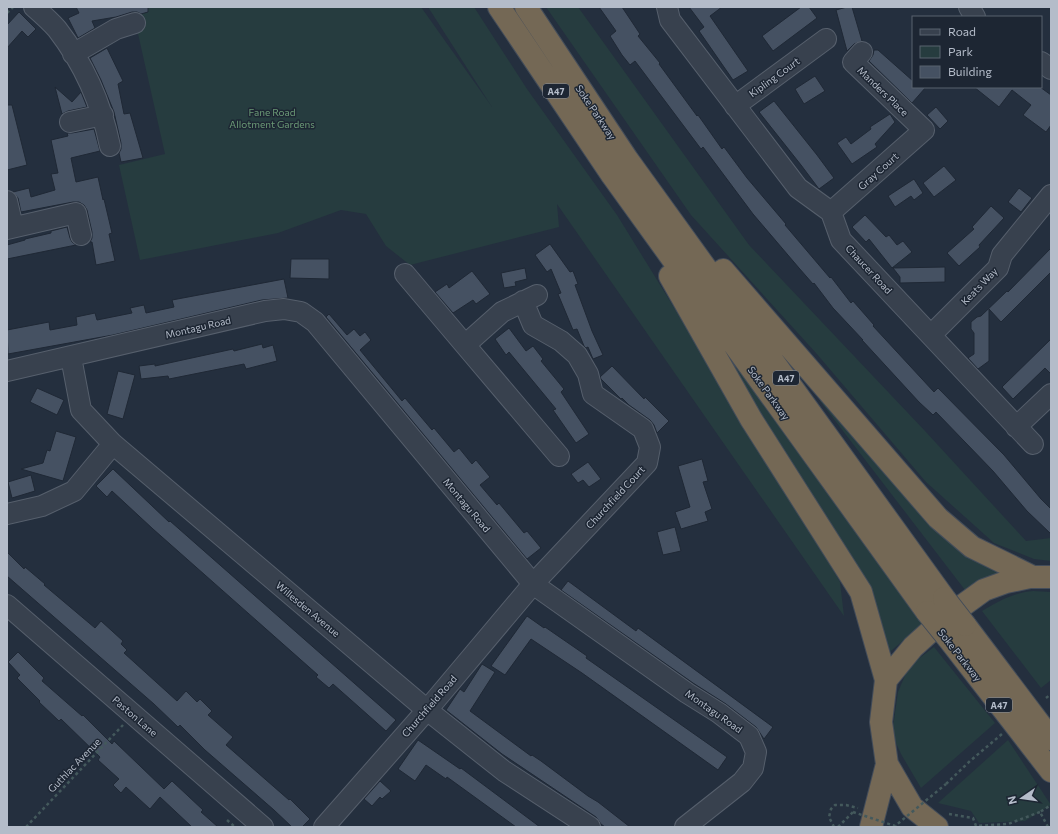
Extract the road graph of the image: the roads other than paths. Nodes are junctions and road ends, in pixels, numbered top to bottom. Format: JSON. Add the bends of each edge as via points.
{"nodes":[{"id":1,"x":34,"y":7,"type":"edge"},
{"id":2,"x":499,"y":7,"type":"edge"},
{"id":3,"x":526,"y":7,"type":"edge"},
{"id":4,"x":667,"y":7,"type":"edge"},
{"id":5,"x":969,"y":7,"type":"edge"},
{"id":6,"x":974,"y":16,"type":"edge"},
{"id":7,"x":135,"y":23,"type":"dead end"},
{"id":8,"x":821,"y":49,"type":"dead end"},
{"id":9,"x":862,"y":52,"type":"dead end"},
{"id":10,"x":73,"y":54,"type":"junction"},
{"id":11,"x":1042,"y":63,"type":"edge"},
{"id":12,"x":1051,"y":69,"type":"edge"},
{"id":13,"x":735,"y":106,"type":"junction"},
{"id":14,"x":103,"y":115,"type":"junction"},
{"id":15,"x":70,"y":122,"type":"dead end"},
{"id":16,"x":924,"y":130,"type":"joint"},
{"id":17,"x":110,"y":146,"type":"dead end"},
{"id":18,"x":627,"y":159,"type":"junction"},
{"id":19,"x":612,"y":175,"type":"junction"},
{"id":20,"x":1051,"y":196,"type":"edge"},
{"id":21,"x":7,"y":201,"type":"edge"},
{"id":22,"x":831,"y":212,"type":"junction"},
{"id":23,"x":10,"y":228,"type":"edge"},
{"id":24,"x":81,"y":235,"type":"dead end"},
{"id":25,"x":405,"y":274,"type":"dead end"},
{"id":26,"x":931,"y":336,"type":"junction"},
{"id":27,"x":465,"y":345,"type":"junction"},
{"id":28,"x":71,"y":357,"type":"junction"},
{"id":29,"x":7,"y":371,"type":"edge"},
{"id":30,"x":1051,"y":394,"type":"edge"},
{"id":31,"x":1016,"y":426,"type":"junction"},
{"id":32,"x":113,"y":444,"type":"junction"},
{"id":33,"x":1033,"y":444,"type":"dead end"},
{"id":34,"x":559,"y":456,"type":"dead end"},
{"id":35,"x":7,"y":514,"type":"edge"},
{"id":36,"x":1042,"y":577,"type":"edge"},
{"id":37,"x":533,"y":584,"type":"junction"},
{"id":38,"x":7,"y":605,"type":"edge"},
{"id":39,"x":886,"y":680,"type":"junction"},
{"id":40,"x":427,"y":710,"type":"junction"},
{"id":41,"x":1051,"y":739,"type":"edge"},
{"id":42,"x":887,"y":764,"type":"junction"},
{"id":43,"x":1051,"y":771,"type":"edge"},
{"id":44,"x":263,"y":827,"type":"edge"},
{"id":45,"x":324,"y":827,"type":"edge"},
{"id":46,"x":590,"y":827,"type":"edge"},
{"id":47,"x":685,"y":827,"type":"edge"},
{"id":48,"x":871,"y":827,"type":"edge"},
{"id":49,"x":937,"y":827,"type":"edge"}],
"edges":[{"from":1,"to":10,"type":"street","via":[[56,28]]},
{"from":2,"to":19,"type":"highway","name":"Soke Parkway","number":"A47"},
{"from":3,"to":18,"type":"highway","name":"Soke Parkway","number":"A47"},
{"from":4,"to":13,"type":"street","via":[[670,20]]},
{"from":5,"to":6,"type":"street"},
{"from":7,"to":10,"type":"street","via":[[116,30]]},
{"from":8,"to":13,"type":"street","name":"Kipling Court"},
{"from":9,"to":16,"type":"street","name":"Manders Place","via":[[853,62]]},
{"from":10,"to":14,"type":"street","via":[[93,87]]},
{"from":11,"to":12,"type":"street"},
{"from":13,"to":22,"type":"street","via":[[798,188]]},
{"from":14,"to":15,"type":"street"},
{"from":14,"to":17,"type":"street"},
{"from":16,"to":22,"type":"street","name":"Gray Court"},
{"from":18,"to":36,"type":"highway","number":"A47","via":[[938,518],[972,547]]},
{"from":18,"to":41,"type":"highway","name":"Soke Parkway","number":"A47","bridge":true,"via":[[944,598]]},
{"from":19,"to":39,"type":"highway","number":"A47","via":[[751,419],[861,592]]},
{"from":19,"to":43,"type":"highway","name":"Soke Parkway","number":"A47","bridge":true,"via":[[927,612]]},
{"from":20,"to":26,"type":"street","name":"Keats Way","via":[[1002,255],[998,268]]},
{"from":21,"to":23,"type":"street"},
{"from":22,"to":26,"type":"street","name":"Chaucer Road","via":[[841,240]]},
{"from":23,"to":24,"type":"street","via":[[76,213]]},
{"from":25,"to":27,"type":"street"},
{"from":26,"to":31,"type":"street","name":"Chaucer Road"},
{"from":27,"to":34,"type":"street"},
{"from":27,"to":37,"type":"street","name":"Churchfield Court","via":[[502,312],[530,298],[533,325],[561,341],[577,355],[588,374],[593,394],[643,428],[650,447],[647,463]]},
{"from":28,"to":29,"type":"street","name":"Montagu Road"},
{"from":28,"to":32,"type":"street","name":"Willesden Avenue","via":[[81,410]]},
{"from":28,"to":37,"type":"street","name":"Montagu Road","via":[[265,311],[284,309],[301,312],[315,322]]},
{"from":30,"to":31,"type":"street"},
{"from":31,"to":33,"type":"street","name":"Chaucer Road"},
{"from":32,"to":35,"type":"street","via":[[74,491],[42,506]]},
{"from":32,"to":40,"type":"street","name":"Willesden Avenue"},
{"from":36,"to":39,"type":"highway","via":[[1006,582],[984,590],[944,619],[913,647]]},
{"from":37,"to":40,"type":"street","name":"Churchfield Road"},
{"from":37,"to":47,"type":"street","name":"Montagu Road","via":[[749,736],[756,752],[753,768],[742,782]]},
{"from":38,"to":44,"type":"street","name":"Paston Lane"},
{"from":39,"to":42,"type":"highway","via":[[881,722]]},
{"from":40,"to":45,"type":"street","name":"Churchfield Road"},
{"from":40,"to":46,"type":"street","name":"Willesden Avenue","via":[[504,771]]},
{"from":42,"to":48,"type":"highway"},
{"from":42,"to":49,"type":"highway","via":[[912,807]]}]}
